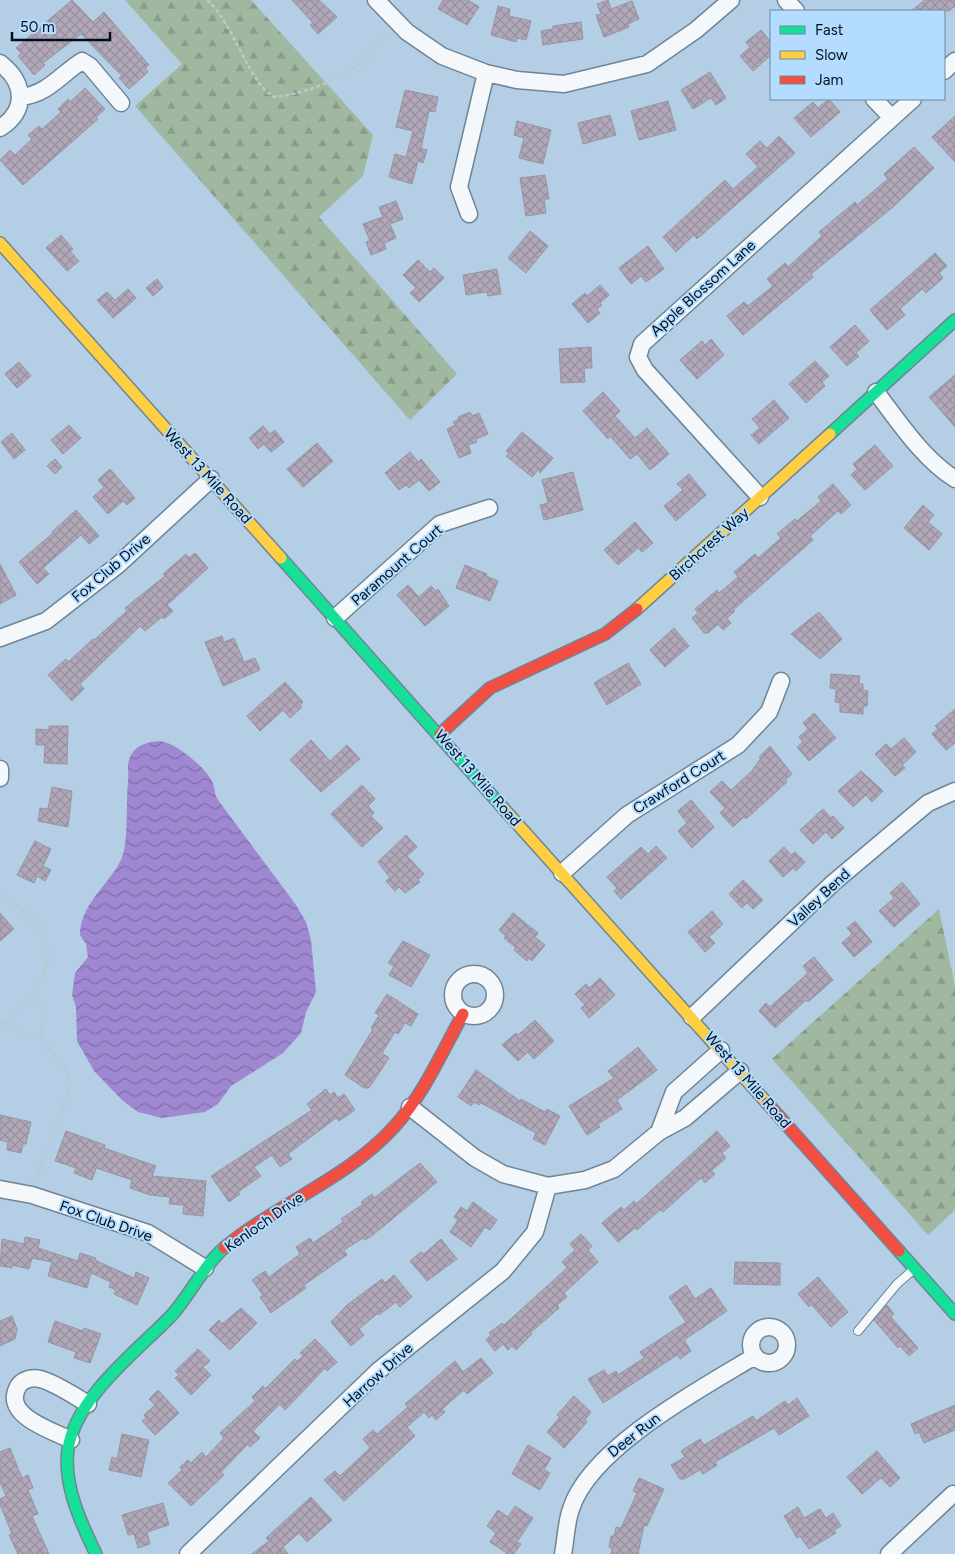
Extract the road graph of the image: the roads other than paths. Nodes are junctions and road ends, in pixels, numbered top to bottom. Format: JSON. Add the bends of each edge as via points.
{"nodes":[{"id":1,"x":376,"y":0,"type":"edge"},
{"id":2,"x":731,"y":0,"type":"edge"},
{"id":3,"x":786,"y":0,"type":"edge"},
{"id":4,"x":795,"y":10,"type":"edge"},
{"id":5,"x":955,"y":61,"type":"edge"},
{"id":6,"x":0,"y":63,"type":"edge"},
{"id":7,"x":945,"y":70,"type":"edge"},
{"id":8,"x":486,"y":73,"type":"junction"},
{"id":9,"x":21,"y":97,"type":"junction"},
{"id":10,"x":875,"y":100,"type":"edge"},
{"id":11,"x":912,"y":100,"type":"edge"},
{"id":12,"x":121,"y":103,"type":"dead end"},
{"id":13,"x":892,"y":118,"type":"junction"},
{"id":14,"x":0,"y":128,"type":"edge"},
{"id":15,"x":470,"y":214,"type":"dead end"},
{"id":16,"x":0,"y":244,"type":"edge"},
{"id":17,"x":955,"y":320,"type":"edge"},
{"id":18,"x":876,"y":392,"type":"junction"},
{"id":19,"x":955,"y":479,"type":"edge"},
{"id":20,"x":211,"y":480,"type":"junction"},
{"id":21,"x":760,"y":498,"type":"junction"},
{"id":22,"x":490,"y":508,"type":"dead end"},
{"id":23,"x":335,"y":618,"type":"junction"},
{"id":24,"x":0,"y":638,"type":"edge"},
{"id":25,"x":782,"y":681,"type":"dead end"},
{"id":26,"x":440,"y":734,"type":"junction"},
{"id":27,"x":0,"y":769,"type":"edge"},
{"id":28,"x":0,"y":778,"type":"edge"},
{"id":29,"x":955,"y":791,"type":"edge"},
{"id":30,"x":562,"y":873,"type":"junction"},
{"id":31,"x":464,"y":1014,"type":"dead end"},
{"id":32,"x":692,"y":1017,"type":"junction"},
{"id":33,"x":721,"y":1050,"type":"junction"},
{"id":34,"x":740,"y":1071,"type":"junction"},
{"id":35,"x":410,"y":1107,"type":"junction"},
{"id":36,"x":660,"y":1132,"type":"junction"},
{"id":37,"x":548,"y":1186,"type":"junction"},
{"id":38,"x":0,"y":1189,"type":"edge"},
{"id":39,"x":205,"y":1268,"type":"junction"},
{"id":40,"x":914,"y":1268,"type":"junction"},
{"id":41,"x":955,"y":1314,"type":"edge"},
{"id":42,"x":858,"y":1330,"type":"dead end"},
{"id":43,"x":755,"y":1356,"type":"dead end"},
{"id":44,"x":88,"y":1404,"type":"junction"},
{"id":45,"x":71,"y":1440,"type":"junction"},
{"id":46,"x":953,"y":1494,"type":"dead end"},
{"id":47,"x":96,"y":1554,"type":"edge"},
{"id":48,"x":188,"y":1554,"type":"edge"},
{"id":49,"x":563,"y":1554,"type":"edge"},
{"id":50,"x":889,"y":1554,"type":"edge"}],
"edges":[{"from":1,"to":8,"type":"street","via":[[407,32],[442,56]]},
{"from":2,"to":8,"type":"street","via":[[696,30],[647,64],[564,84]]},
{"from":3,"to":4,"type":"street"},
{"from":5,"to":7,"type":"street"},
{"from":6,"to":9,"type":"street","via":[[12,76]]},
{"from":8,"to":15,"type":"street","via":[[459,187]]},
{"from":9,"to":12,"type":"street","via":[[48,88],[82,60]]},
{"from":9,"to":14,"type":"street","via":[[19,111]]},
{"from":10,"to":13,"type":"street"},
{"from":11,"to":13,"type":"street","name":"Apple Blossom Lane"},
{"from":13,"to":21,"type":"street","name":"Apple Blossom Lane","via":[[642,344],[638,357],[645,370]]},
{"from":16,"to":20,"type":"street","name":"West 13 Mile Road"},
{"from":17,"to":18,"type":"street","name":"Birchcrest Way"},
{"from":18,"to":19,"type":"street","via":[[908,433]]},
{"from":18,"to":21,"type":"street","name":"Birchcrest Way"},
{"from":20,"to":23,"type":"street","name":"West 13 Mile Road"},
{"from":20,"to":24,"type":"street","name":"Fox Club Drive","via":[[118,565],[46,620]]},
{"from":21,"to":26,"type":"street","name":"Birchcrest Way","via":[[642,605],[605,634],[490,688]]},
{"from":22,"to":23,"type":"street","name":"Paramount Court","via":[[440,524]]},
{"from":23,"to":26,"type":"street","name":"West 13 Mile Road"},
{"from":25,"to":30,"type":"street","name":"Crawford Court","via":[[769,712],[738,745],[627,815]]},
{"from":26,"to":30,"type":"street","name":"West 13 Mile Road"},
{"from":27,"to":28,"type":"street"},
{"from":29,"to":32,"type":"street","name":"Valley Bend","via":[[928,803],[833,884]]},
{"from":30,"to":32,"type":"street","name":"West 13 Mile Road"},
{"from":31,"to":35,"type":"street","name":"Kenloch Drive"},
{"from":32,"to":33,"type":"street","name":"West 13 Mile Road"},
{"from":33,"to":34,"type":"street","name":"West 13 Mile Road"},
{"from":33,"to":36,"type":"street","via":[[674,1092]]},
{"from":34,"to":36,"type":"street","via":[[685,1118]]},
{"from":34,"to":40,"type":"street","name":"West 13 Mile Road"},
{"from":35,"to":37,"type":"street","via":[[482,1162],[503,1174]]},
{"from":35,"to":39,"type":"street","name":"Kenloch Drive","via":[[382,1139],[262,1220],[227,1246]]},
{"from":36,"to":37,"type":"street","via":[[614,1169],[585,1180]]},
{"from":37,"to":48,"type":"street","name":"Harrow Drive","via":[[535,1232],[503,1271],[378,1371]]},
{"from":38,"to":39,"type":"street","name":"Fox Club Drive","via":[[32,1195],[148,1232]]},
{"from":39,"to":44,"type":"street","name":"Kenloch Drive","via":[[186,1298]]},
{"from":40,"to":41,"type":"street","name":"West 13 Mile Road"},
{"from":40,"to":42,"type":"lane"},
{"from":43,"to":49,"type":"street","name":"Deer Run","via":[[667,1410],[602,1460],[571,1508]]},
{"from":44,"to":45,"type":"street","name":"Kenloch Drive"},
{"from":44,"to":45,"type":"street","via":[[40,1378],[20,1383],[14,1394],[15,1408],[25,1418]]},
{"from":45,"to":47,"type":"street","name":"Kenloch Drive","via":[[70,1480],[79,1520]]},
{"from":46,"to":50,"type":"street"}]}
